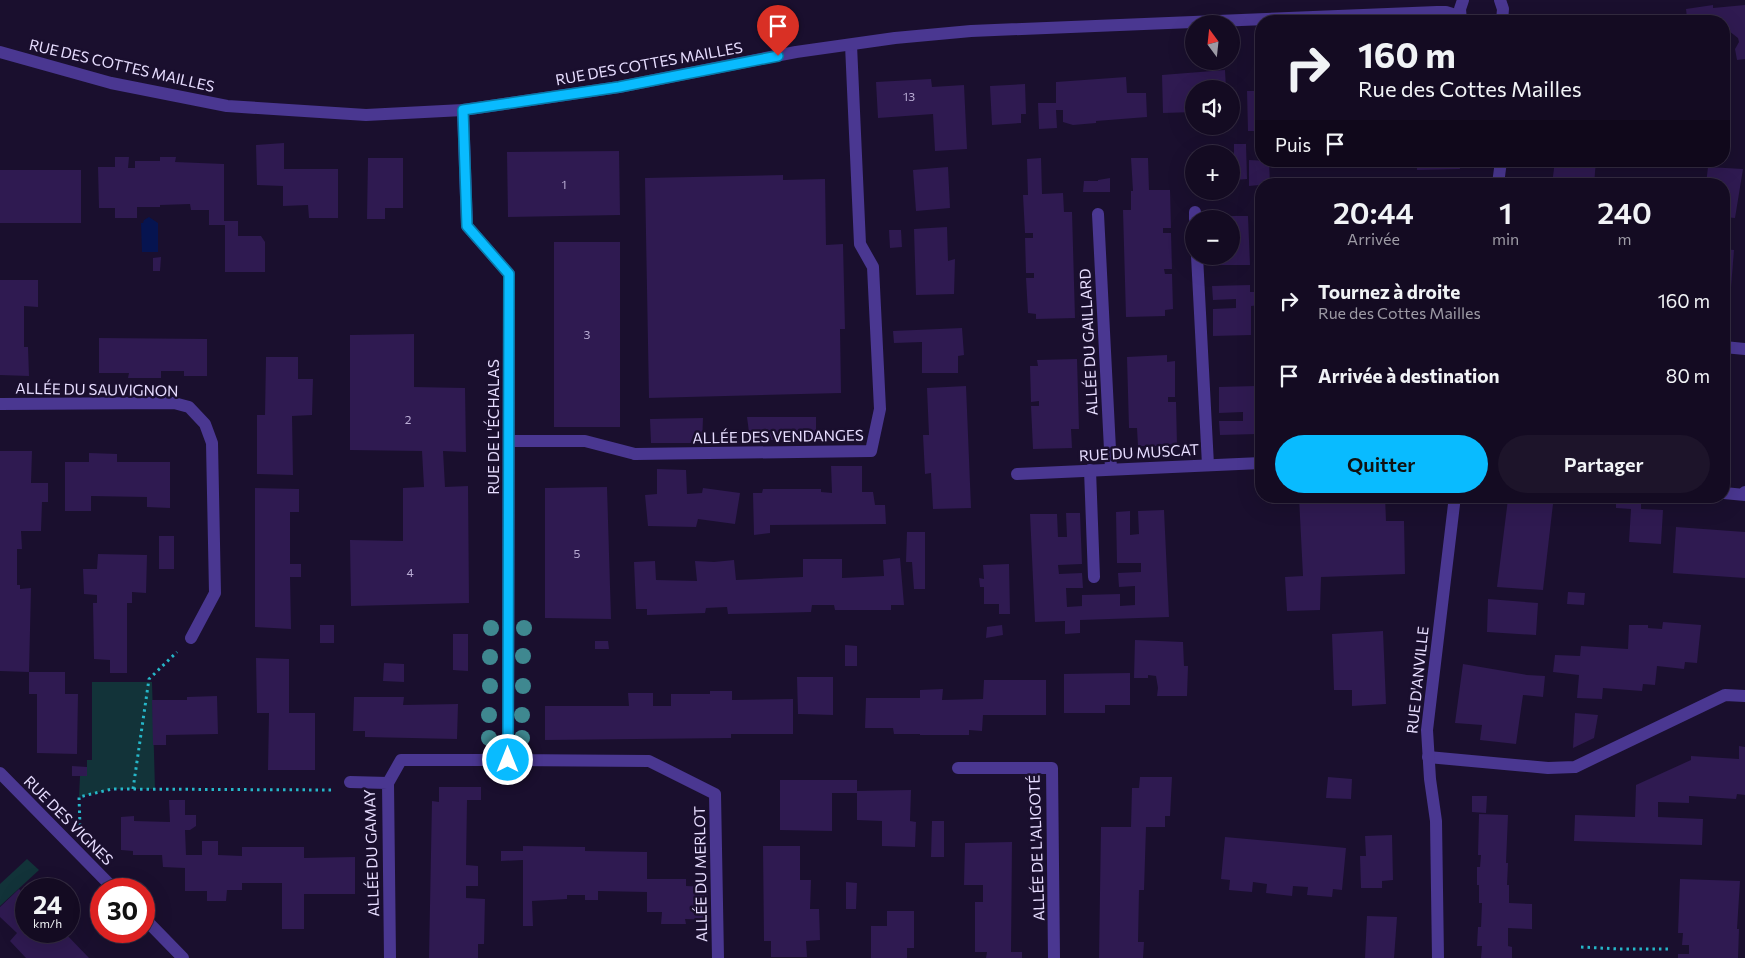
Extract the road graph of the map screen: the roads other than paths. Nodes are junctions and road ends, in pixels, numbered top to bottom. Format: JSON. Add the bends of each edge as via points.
{"nodes":[{"id":1,"x":1464,"y":0,"type":"edge"},
{"id":2,"x":1365,"y":15,"type":"edge"},
{"id":3,"x":1452,"y":15,"type":"edge"},
{"id":4,"x":1460,"y":15,"type":"edge"},
{"id":5,"x":1255,"y":20,"type":"edge"},
{"id":6,"x":851,"y":45,"type":"junction"},
{"id":7,"x":0,"y":52,"type":"edge"},
{"id":8,"x":463,"y":110,"type":"junction"},
{"id":9,"x":1098,"y":214,"type":"dead end"},
{"id":10,"x":1197,"y":265,"type":"edge"},
{"id":11,"x":1730,"y":348,"type":"edge"},
{"id":12,"x":1745,"y":349,"type":"edge"},
{"id":13,"x":0,"y":404,"type":"edge"},
{"id":14,"x":509,"y":441,"type":"junction"},
{"id":15,"x":1255,"y":463,"type":"edge"},
{"id":16,"x":1208,"y":465,"type":"junction"},
{"id":17,"x":1111,"y":469,"type":"junction"},
{"id":18,"x":1090,"y":470,"type":"junction"},
{"id":19,"x":1017,"y":474,"type":"dead end"},
{"id":20,"x":1745,"y":492,"type":"edge"},
{"id":21,"x":1730,"y":494,"type":"edge"},
{"id":22,"x":1454,"y":503,"type":"edge"},
{"id":23,"x":1094,"y":577,"type":"dead end"},
{"id":24,"x":191,"y":638,"type":"road end"},
{"id":25,"x":1745,"y":696,"type":"edge"},
{"id":26,"x":1428,"y":757,"type":"junction"},
{"id":27,"x":508,"y":760,"type":"junction"},
{"id":28,"x":958,"y":768,"type":"dead end"},
{"id":29,"x":0,"y":773,"type":"edge"},
{"id":30,"x":350,"y":782,"type":"road end"},
{"id":31,"x":388,"y":783,"type":"junction"},
{"id":32,"x":103,"y":878,"type":"edge"},
{"id":33,"x":155,"y":929,"type":"edge"},
{"id":34,"x":183,"y":958,"type":"edge"},
{"id":35,"x":390,"y":958,"type":"edge"},
{"id":36,"x":718,"y":958,"type":"edge"},
{"id":37,"x":1054,"y":958,"type":"edge"},
{"id":38,"x":1438,"y":958,"type":"edge"}],
"edges":[{"from":1,"to":4,"type":"street"},
{"from":2,"to":3,"type":"street","name":"RUE DES COTTES MAILLES","via":[[1437,12]]},
{"from":5,"to":6,"type":"street","name":"RUE DES COTTES MAILLES","via":[[981,31]]},
{"from":6,"to":8,"type":"street","name":"RUE DES COTTES MAILLES","via":[[796,52],[619,87]]},
{"from":6,"to":14,"type":"street","name":"ALLÉE DES VENDANGES","via":[[860,244],[873,266],[880,410],[871,451],[635,454],[585,441]]},
{"from":7,"to":8,"type":"street","name":"RUE DES COTTES MAILLES","via":[[111,83],[227,106],[366,115]]},
{"from":8,"to":14,"type":"street","name":"RUE DE L'ÉCHALAS","via":[[467,226],[509,274]]},
{"from":9,"to":17,"type":"street","name":"ALLÉE DU GAILLARD"},
{"from":10,"to":16,"type":"street"},
{"from":11,"to":12,"type":"street"},
{"from":13,"to":24,"type":"street","name":"ALLÉE DU SAUVIGNON","via":[[174,403],[189,407],[205,424],[212,443],[215,592]]},
{"from":14,"to":27,"type":"street","name":"RUE DE L'ÉCHALAS"},
{"from":15,"to":16,"type":"street","name":"RUE DU MUSCAT"},
{"from":16,"to":17,"type":"street","name":"RUE DU MUSCAT"},
{"from":17,"to":18,"type":"street","name":"RUE DU MUSCAT"},
{"from":18,"to":19,"type":"street","name":"RUE DU MUSCAT"},
{"from":18,"to":23,"type":"street"},
{"from":20,"to":21,"type":"street","via":[[1745,495]]},
{"from":22,"to":26,"type":"street","name":"RUE D'ANVILLE","via":[[1427,730]]},
{"from":25,"to":26,"type":"street","via":[[1725,695],[1575,767],[1548,768]]},
{"from":26,"to":38,"type":"street","name":"RUE D'ANVILLE","via":[[1436,821]]},
{"from":27,"to":31,"type":"street","via":[[401,760]]},
{"from":27,"to":36,"type":"street","name":"ALLÉE DU MERLOT","via":[[649,761],[715,794]]},
{"from":28,"to":37,"type":"street","name":"ALLÉE DE L'ALIGOTÉ","via":[[1052,768]]},
{"from":29,"to":32,"type":"street","name":"RUE DES VIGNES"},
{"from":30,"to":31,"type":"street","name":"ALLÉE DU GAMAY"},
{"from":31,"to":35,"type":"street","name":"ALLÉE DU GAMAY"},
{"from":33,"to":34,"type":"street"}]}
